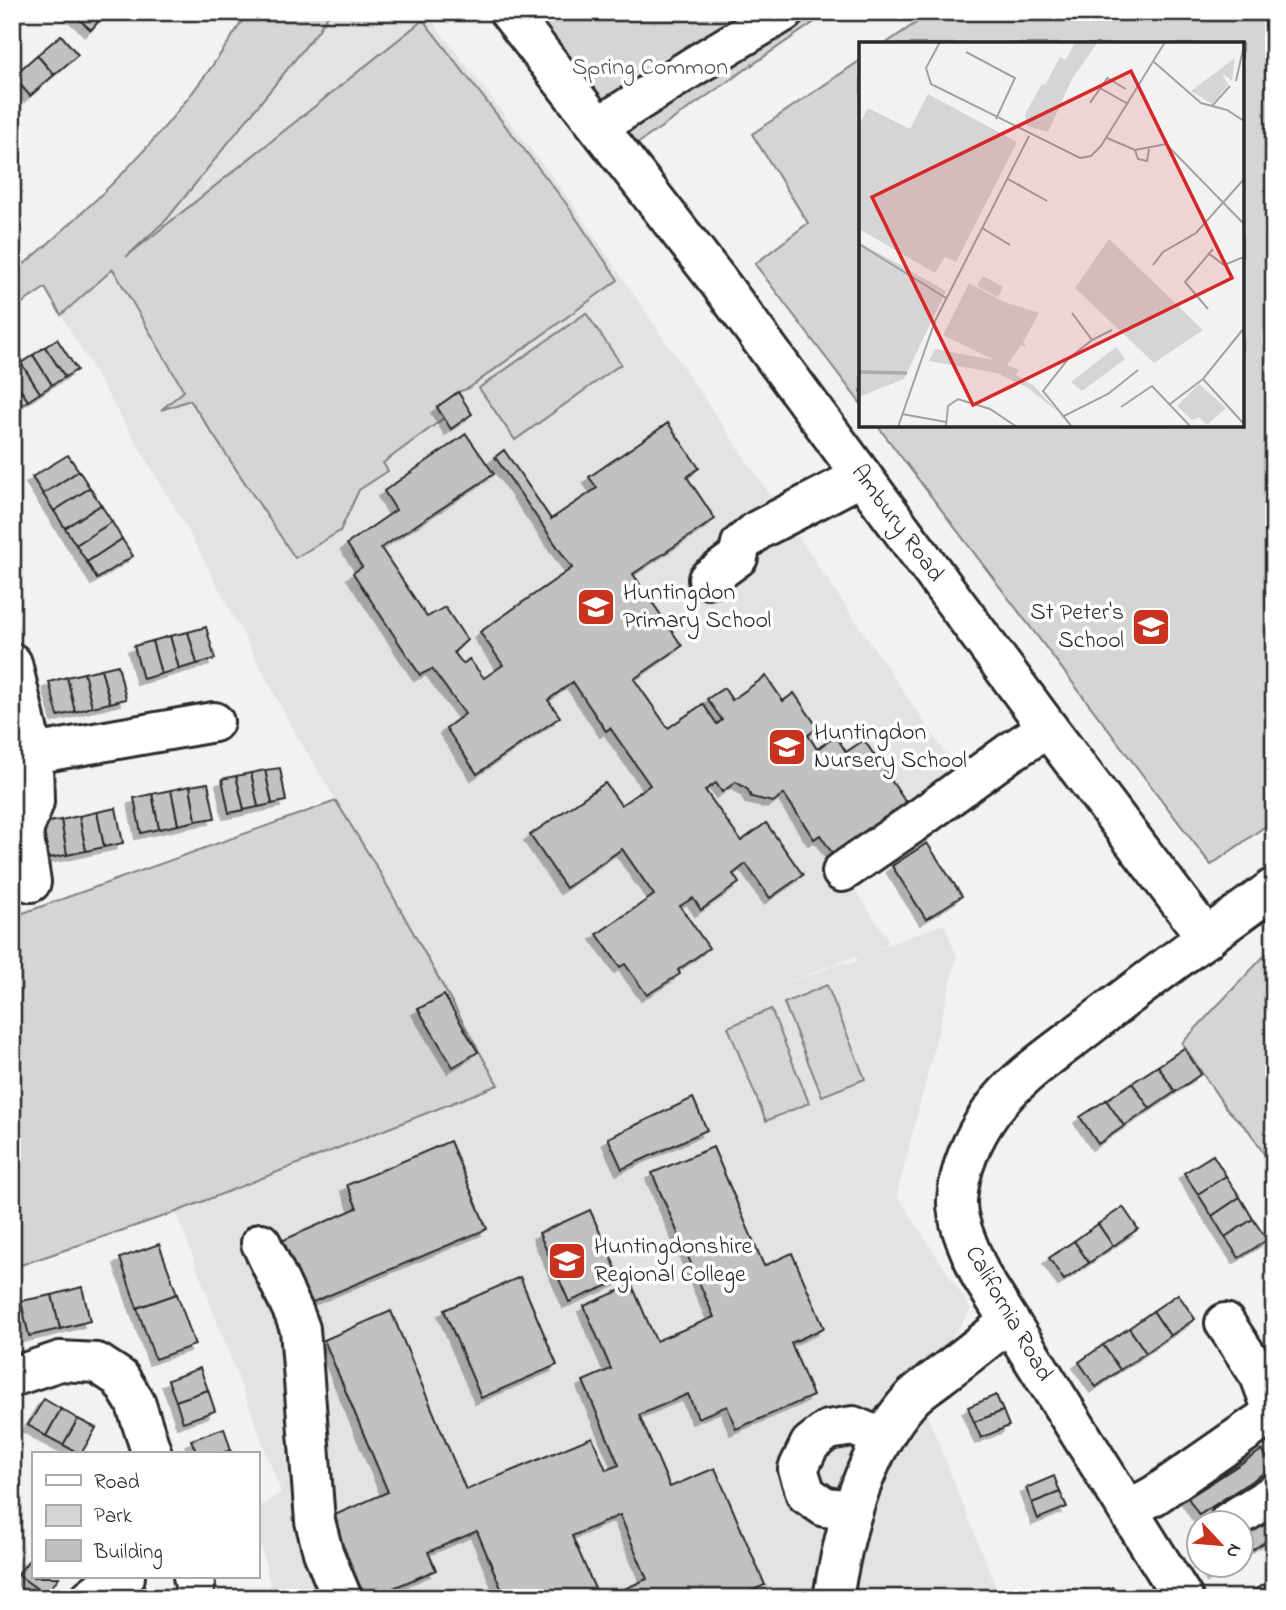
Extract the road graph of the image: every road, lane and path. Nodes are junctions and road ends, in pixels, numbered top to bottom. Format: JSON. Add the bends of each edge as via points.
{"nodes":[{"id":1,"x":509,"y":12,"type":"edge"},
{"id":2,"x":784,"y":12,"type":"edge"},
{"id":3,"x":599,"y":126,"type":"junction"},
{"id":4,"x":862,"y":476,"type":"junction"},
{"id":5,"x":708,"y":579,"type":"dead end"},
{"id":6,"x":12,"y":663,"type":"edge"},
{"id":7,"x":214,"y":722,"type":"dead end"},
{"id":8,"x":1048,"y":728,"type":"junction"},
{"id":9,"x":33,"y":754,"type":"junction"},
{"id":10,"x":842,"y":872,"type":"dead end"},
{"id":11,"x":31,"y":882,"type":"dead end"},
{"id":12,"x":1274,"y":888,"type":"edge"},
{"id":13,"x":1207,"y":938,"type":"junction"},
{"id":14,"x":261,"y":1243,"type":"dead end"},
{"id":15,"x":1009,"y":1322,"type":"junction"},
{"id":16,"x":1225,"y":1323,"type":"dead end"},
{"id":17,"x":12,"y":1377,"type":"edge"},
{"id":18,"x":1273,"y":1414,"type":"edge"},
{"id":19,"x":882,"y":1438,"type":"junction"},
{"id":20,"x":151,"y":1452,"type":"edge"},
{"id":21,"x":1274,"y":1494,"type":"edge"},
{"id":22,"x":1252,"y":1508,"type":"edge"},
{"id":23,"x":853,"y":1510,"type":"junction"},
{"id":24,"x":1128,"y":1510,"type":"junction"},
{"id":25,"x":122,"y":1578,"type":"edge"},
{"id":26,"x":90,"y":1598,"type":"edge"},
{"id":27,"x":342,"y":1598,"type":"edge"},
{"id":28,"x":833,"y":1598,"type":"edge"},
{"id":29,"x":1183,"y":1598,"type":"edge"}],
"edges":[{"from":1,"to":3,"type":"street","name":"Ambury Road"},
{"from":2,"to":3,"type":"street"},
{"from":3,"to":4,"type":"street","name":"Ambury Road"},
{"from":4,"to":5,"type":"street","via":[[758,530],[741,544],[737,557]]},
{"from":4,"to":8,"type":"street","name":"Ambury Road"},
{"from":6,"to":9,"type":"street"},
{"from":7,"to":9,"type":"street"},
{"from":8,"to":10,"type":"street"},
{"from":8,"to":13,"type":"street","name":"Ambury Road"},
{"from":9,"to":11,"type":"street","via":[[34,802],[23,832]]},
{"from":12,"to":13,"type":"street","name":"California Road"},
{"from":13,"to":15,"type":"street","name":"California Road","via":[[1018,1080],[972,1140],[957,1202],[963,1235]]},
{"from":14,"to":27,"type":"street","via":[[300,1329],[315,1521]]},
{"from":15,"to":19,"type":"street","via":[[912,1398]]},
{"from":15,"to":24,"type":"street","name":"California Road"},
{"from":16,"to":18,"type":"street","via":[[1260,1376]]},
{"from":17,"to":20,"type":"street","via":[[60,1362],[97,1363],[120,1378],[135,1402]]},
{"from":18,"to":24,"type":"street"},
{"from":19,"to":23,"type":"street"},
{"from":19,"to":23,"type":"street","via":[[853,1426],[828,1430],[810,1444],[798,1469],[806,1494],[825,1507]]},
{"from":21,"to":22,"type":"street"},
{"from":23,"to":28,"type":"street"},
{"from":24,"to":29,"type":"street","name":"California Road"},
{"from":25,"to":26,"type":"street"}]}
